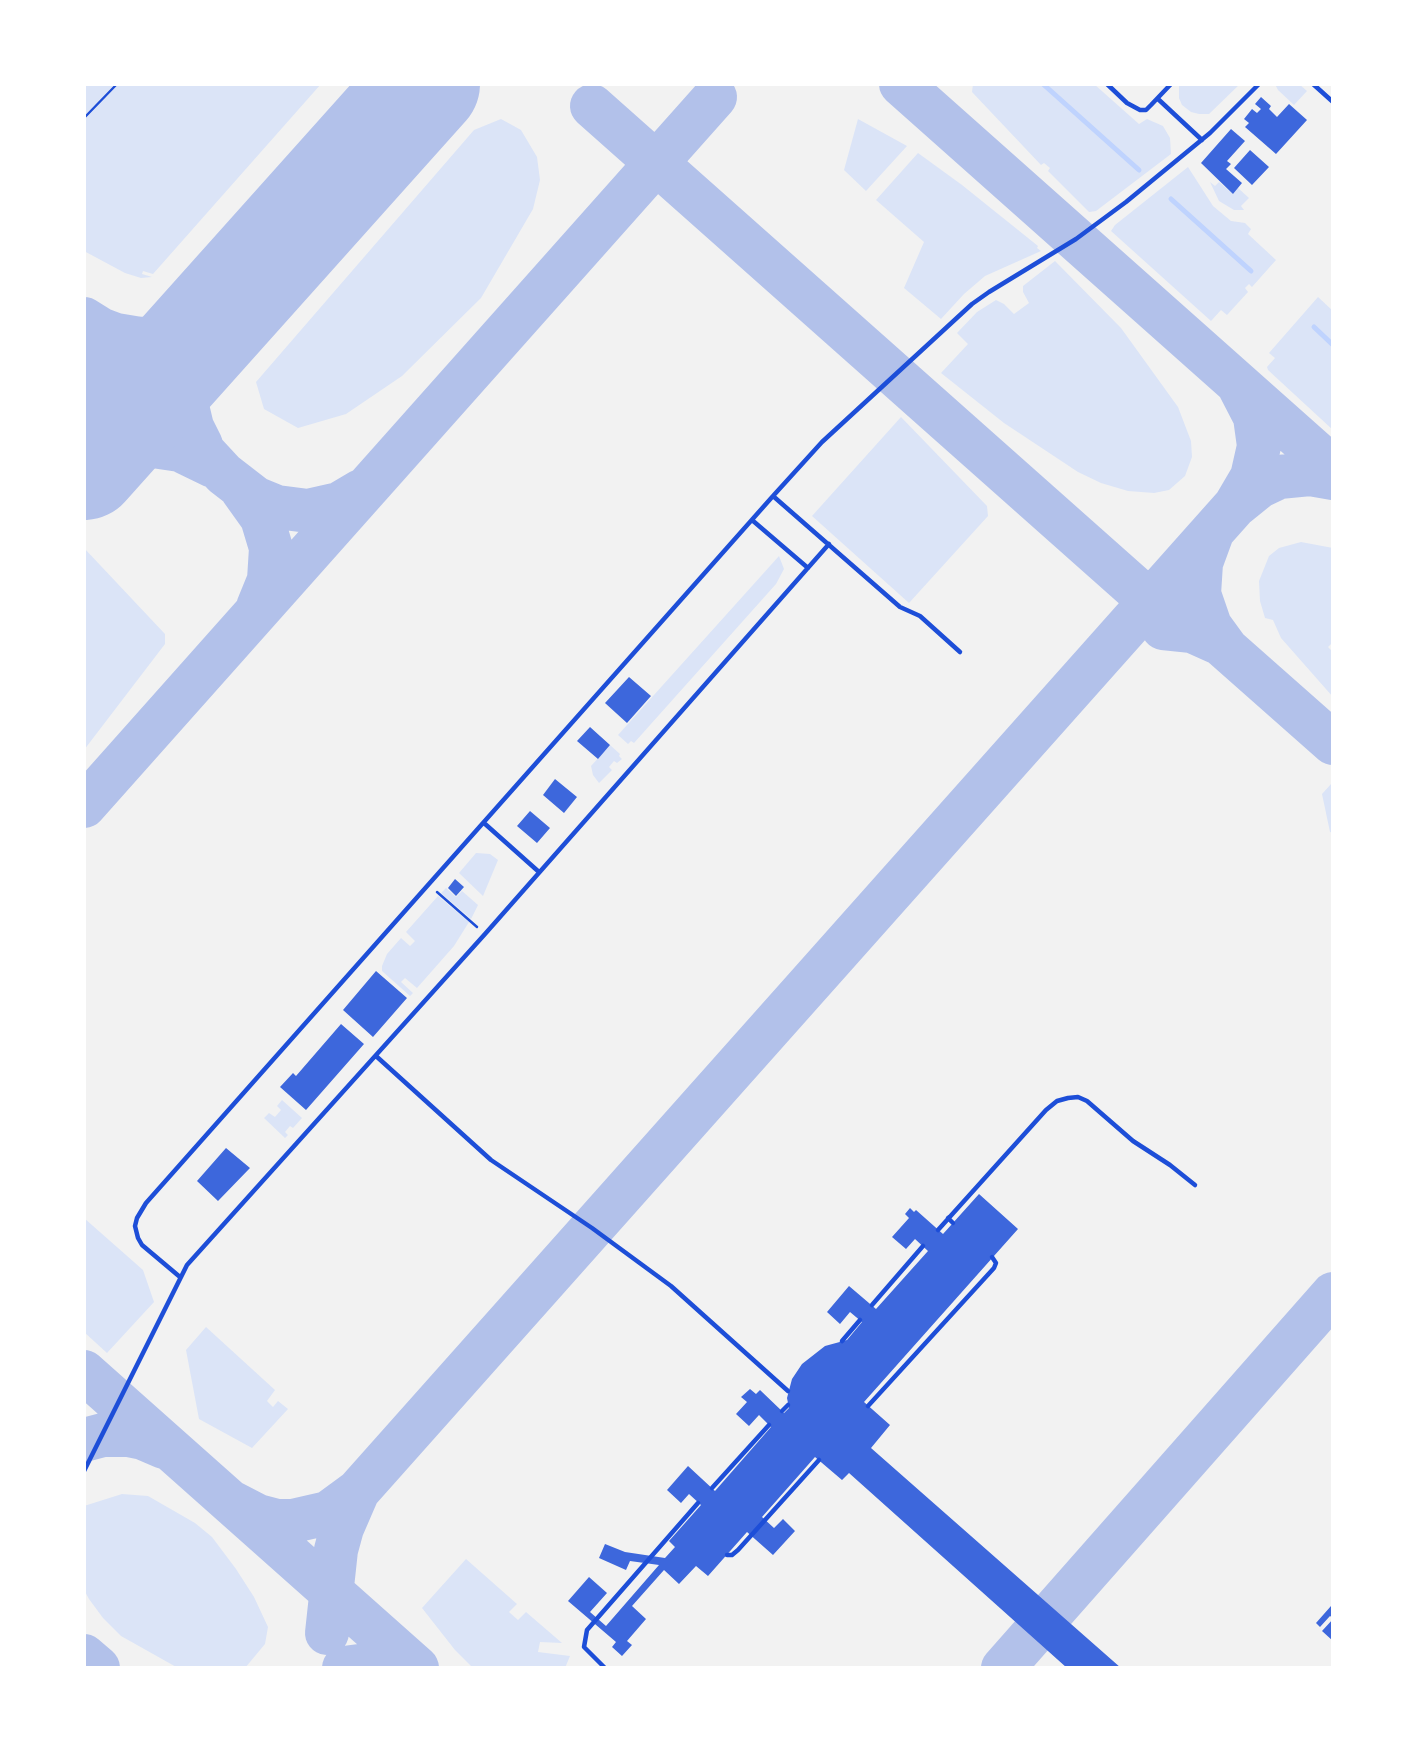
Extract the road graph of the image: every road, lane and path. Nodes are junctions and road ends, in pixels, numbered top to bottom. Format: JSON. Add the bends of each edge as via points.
{"nodes":[{"id":1,"x":117,"y":84,"type":"edge"},
{"id":2,"x":1107,"y":84,"type":"edge"},
{"id":3,"x":1171,"y":84,"type":"edge"},
{"id":4,"x":1259,"y":84,"type":"edge"},
{"id":5,"x":1313,"y":84,"type":"edge"},
{"id":6,"x":1158,"y":99,"type":"junction"},
{"id":7,"x":1332,"y":100,"type":"edge"},
{"id":8,"x":84,"y":118,"type":"edge"},
{"id":9,"x":1202,"y":140,"type":"junction"},
{"id":10,"x":773,"y":496,"type":"junction"},
{"id":11,"x":752,"y":520,"type":"junction"},
{"id":12,"x":829,"y":544,"type":"junction"},
{"id":13,"x":808,"y":568,"type":"junction"},
{"id":14,"x":960,"y":652,"type":"dead end"},
{"id":15,"x":484,"y":823,"type":"junction"},
{"id":16,"x":539,"y":872,"type":"junction"},
{"id":17,"x":429,"y":885,"type":"junction"},
{"id":18,"x":485,"y":934,"type":"junction"},
{"id":19,"x":376,"y":1056,"type":"junction"},
{"id":20,"x":1195,"y":1185,"type":"dead end"},
{"id":21,"x":949,"y":1217,"type":"junction"},
{"id":22,"x":953,"y":1223,"type":"dead end"},
{"id":23,"x":938,"y":1230,"type":"dead end"},
{"id":24,"x":923,"y":1246,"type":"dead end"},
{"id":25,"x":992,"y":1257,"type":"dead end"},
{"id":26,"x":180,"y":1278,"type":"junction"},
{"id":27,"x":872,"y":1305,"type":"dead end"},
{"id":28,"x":860,"y":1320,"type":"dead end"},
{"id":29,"x":842,"y":1341,"type":"dead end"},
{"id":30,"x":788,"y":1391,"type":"dead end"},
{"id":31,"x":788,"y":1405,"type":"dead end"},
{"id":32,"x":868,"y":1406,"type":"dead end"},
{"id":33,"x":782,"y":1411,"type":"dead end"},
{"id":34,"x":769,"y":1425,"type":"dead end"},
{"id":35,"x":819,"y":1460,"type":"dead end"},
{"id":36,"x":84,"y":1471,"type":"edge"},
{"id":37,"x":712,"y":1488,"type":"dead end"},
{"id":38,"x":698,"y":1503,"type":"dead end"},
{"id":39,"x":727,"y":1555,"type":"dead end"},
{"id":40,"x":604,"y":1668,"type":"edge"}],
"edges":[{"from":1,"to":8,"type":"path"},
{"from":2,"to":6,"type":"lane","via":[[1140,110]]},
{"from":3,"to":6,"type":"lane"},
{"from":4,"to":9,"type":"lane"},
{"from":5,"to":7,"type":"lane"},
{"from":6,"to":9,"type":"lane"},
{"from":9,"to":10,"type":"lane","via":[[1107,216],[989,292],[822,442]]},
{"from":10,"to":11,"type":"lane"},
{"from":10,"to":12,"type":"lane"},
{"from":11,"to":13,"type":"lane"},
{"from":11,"to":15,"type":"lane"},
{"from":12,"to":13,"type":"lane"},
{"from":12,"to":14,"type":"lane"},
{"from":13,"to":16,"type":"lane"},
{"from":15,"to":16,"type":"lane"},
{"from":15,"to":17,"type":"lane"},
{"from":16,"to":18,"type":"lane"},
{"from":17,"to":18,"type":"path"},
{"from":17,"to":26,"type":"lane","via":[[138,1214],[135,1226],[142,1245]]},
{"from":18,"to":19,"type":"lane"},
{"from":19,"to":26,"type":"lane"},
{"from":19,"to":30,"type":"lane","via":[[502,1168],[678,1292]]},
{"from":20,"to":21,"type":"lane","via":[[1087,1101],[1068,1098],[1046,1110]]},
{"from":21,"to":22,"type":"lane"},
{"from":21,"to":23,"type":"lane"},
{"from":24,"to":27,"type":"lane"},
{"from":25,"to":32,"type":"lane","via":[[994,1268]]},
{"from":26,"to":36,"type":"lane"},
{"from":28,"to":29,"type":"lane"},
{"from":31,"to":33,"type":"lane"},
{"from":34,"to":37,"type":"lane"},
{"from":35,"to":39,"type":"lane","via":[[738,1550]]},
{"from":38,"to":40,"type":"lane","via":[[585,1633],[586,1650]]}]}
